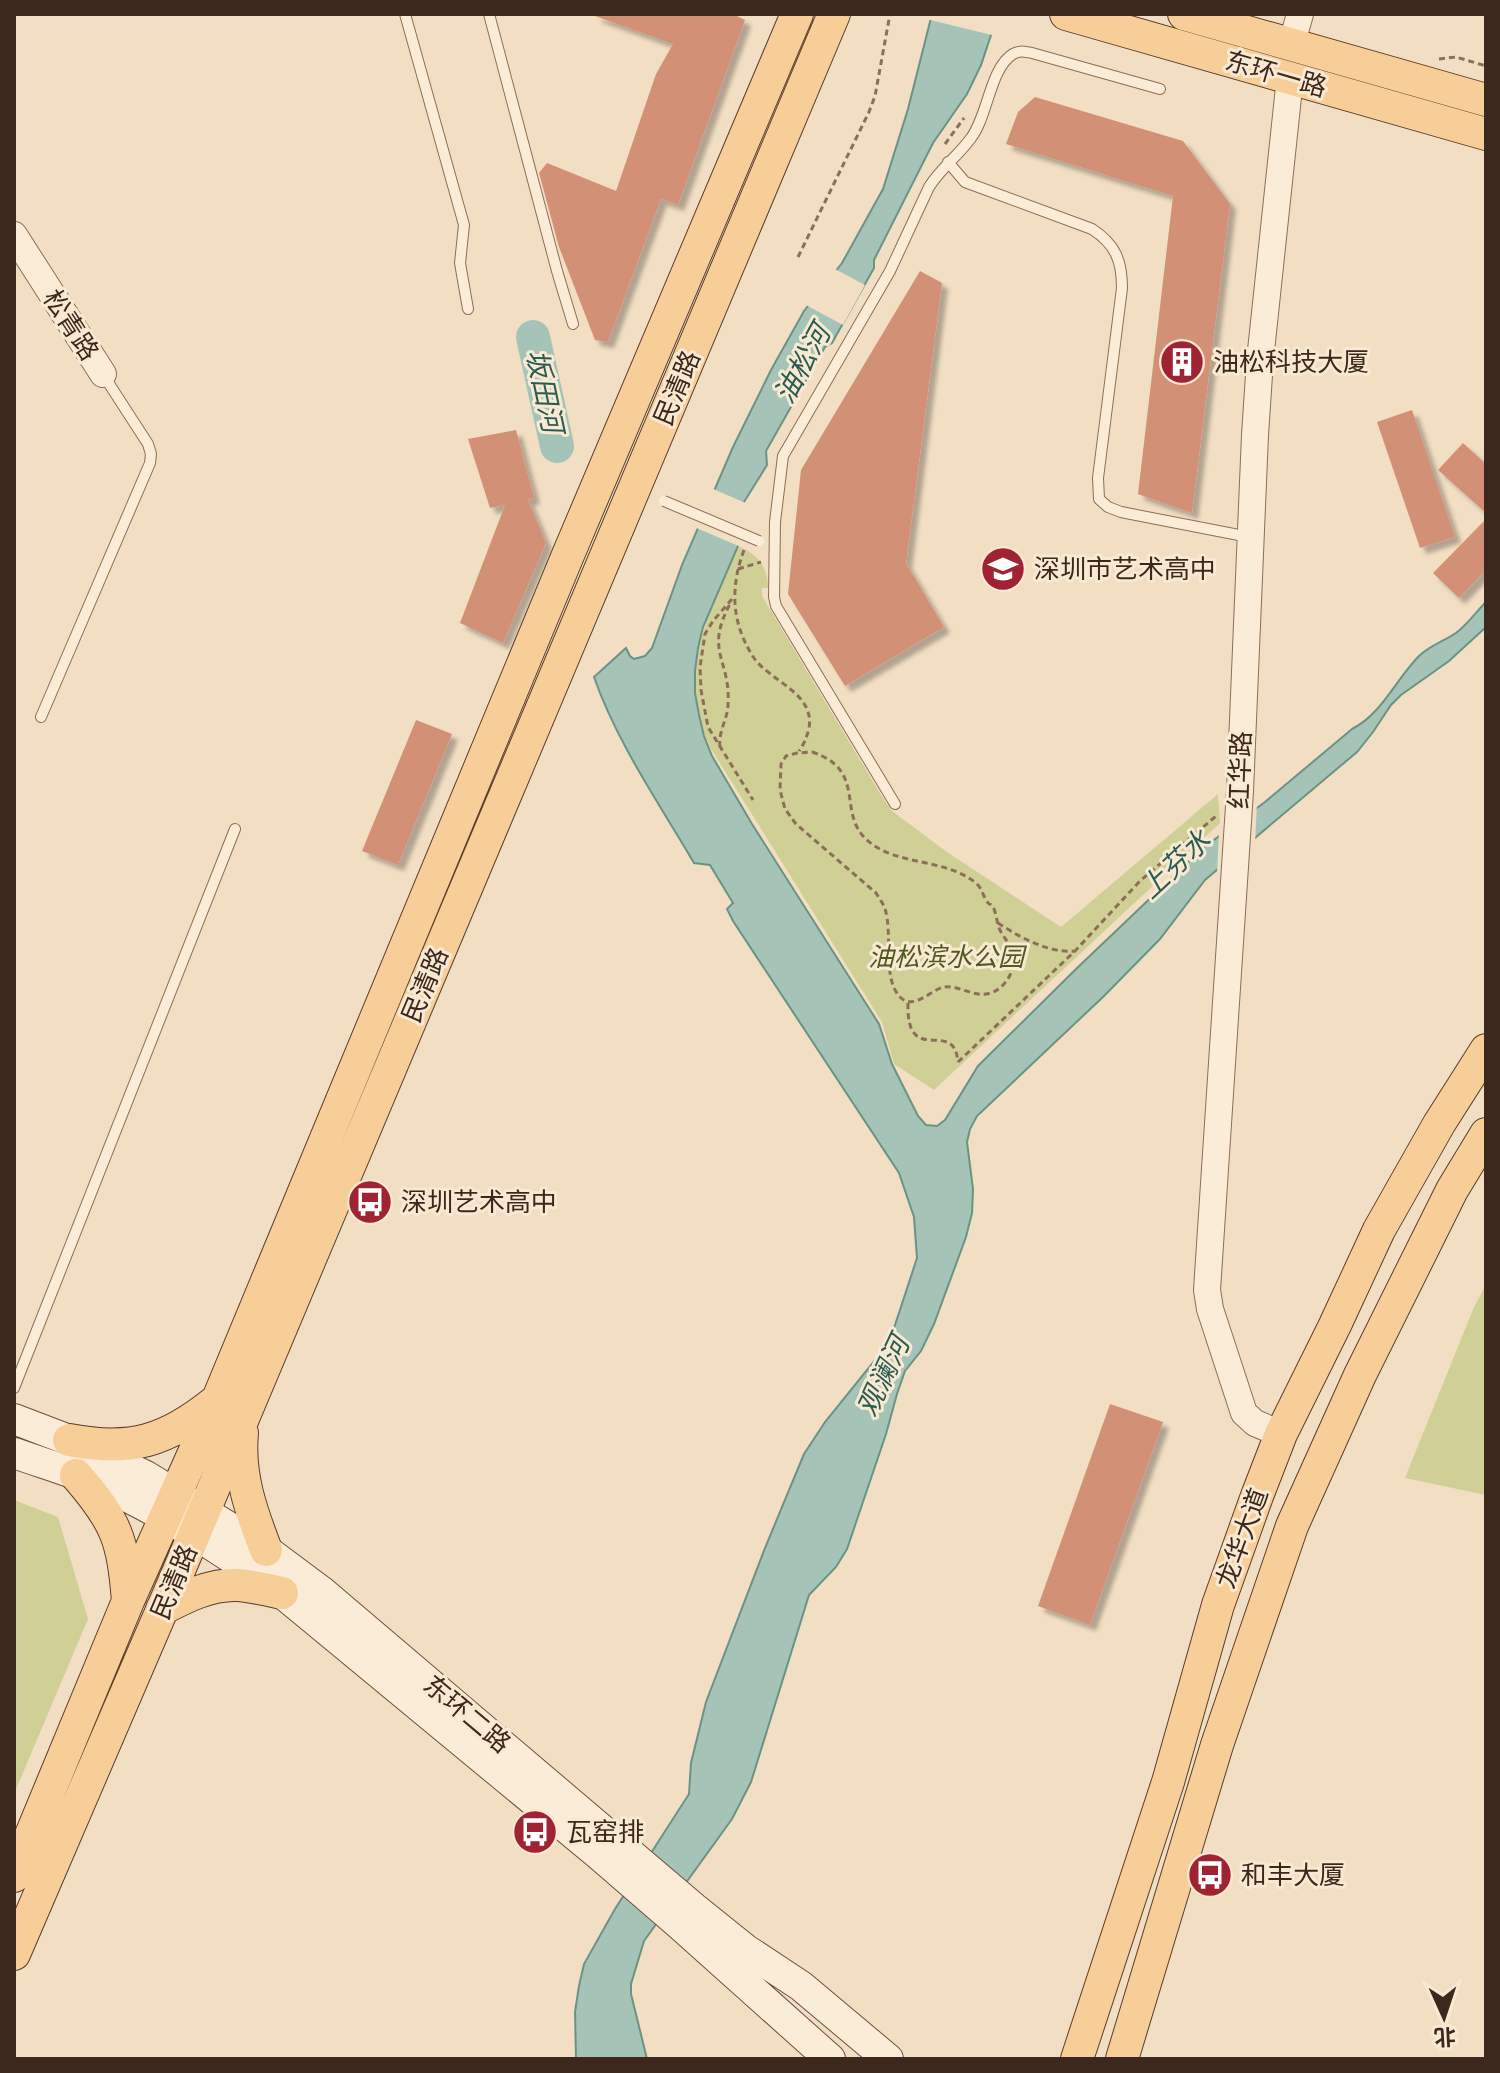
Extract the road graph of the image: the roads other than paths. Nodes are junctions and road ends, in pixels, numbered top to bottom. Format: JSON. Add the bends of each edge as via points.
{"nodes":[{"id":1,"x":405,"y":14,"type":"edge"},
{"id":2,"x":489,"y":14,"type":"edge"},
{"id":3,"x":797,"y":14,"type":"edge"},
{"id":4,"x":834,"y":14,"type":"edge"},
{"id":5,"x":854,"y":14,"type":"edge"},
{"id":6,"x":1066,"y":14,"type":"edge"},
{"id":7,"x":1184,"y":14,"type":"edge"},
{"id":8,"x":1300,"y":14,"type":"edge"},
{"id":9,"x":785,"y":30,"type":"edge"},
{"id":10,"x":1291,"y":46,"type":"junction"},
{"id":11,"x":817,"y":55,"type":"junction"},
{"id":12,"x":1290,"y":78,"type":"junction"},
{"id":13,"x":1160,"y":89,"type":"dead end"},
{"id":14,"x":1486,"y":100,"type":"edge"},
{"id":15,"x":1486,"y":134,"type":"edge"},
{"id":16,"x":948,"y":162,"type":"junction"},
{"id":17,"x":14,"y":235,"type":"edge"},
{"id":18,"x":468,"y":309,"type":"dead end"},
{"id":19,"x":573,"y":324,"type":"dead end"},
{"id":20,"x":103,"y":374,"type":"joint"},
{"id":21,"x":648,"y":495,"type":"junction"},
{"id":22,"x":1249,"y":537,"type":"junction"},
{"id":23,"x":779,"y":542,"type":"junction"},
{"id":24,"x":41,"y":717,"type":"dead end"},
{"id":25,"x":895,"y":804,"type":"dead end"},
{"id":26,"x":235,"y":829,"type":"dead end"},
{"id":27,"x":1486,"y":1050,"type":"edge"},
{"id":28,"x":1486,"y":1134,"type":"edge"},
{"id":29,"x":14,"y":1388,"type":"edge"},
{"id":30,"x":231,"y":1408,"type":"junction"},
{"id":31,"x":14,"y":1419,"type":"edge"},
{"id":32,"x":1281,"y":1434,"type":"junction"},
{"id":33,"x":69,"y":1440,"type":"junction"},
{"id":34,"x":14,"y":1453,"type":"edge"},
{"id":35,"x":76,"y":1475,"type":"junction"},
{"id":36,"x":171,"y":1506,"type":"junction"},
{"id":37,"x":199,"y":1523,"type":"junction"},
{"id":38,"x":266,"y":1550,"type":"junction"},
{"id":39,"x":282,"y":1593,"type":"junction"},
{"id":40,"x":128,"y":1601,"type":"junction"},
{"id":41,"x":162,"y":1609,"type":"junction"},
{"id":42,"x":605,"y":1846,"type":"junction"},
{"id":43,"x":14,"y":1876,"type":"edge"},
{"id":44,"x":687,"y":1916,"type":"junction"},
{"id":45,"x":14,"y":1954,"type":"edge"},
{"id":46,"x":1077,"y":2055,"type":"edge"},
{"id":47,"x":830,"y":2059,"type":"edge"},
{"id":48,"x":888,"y":2059,"type":"edge"},
{"id":49,"x":1122,"y":2059,"type":"edge"}],
"edges":[{"from":1,"to":18,"type":"lane","via":[[462,218],[460,263]]},
{"from":2,"to":19,"type":"lane"},
{"from":3,"to":9,"type":"main road","name":"民清路"},
{"from":4,"to":11,"type":"main road","name":"民清路"},
{"from":5,"to":11,"type":"main road"},
{"from":6,"to":12,"type":"main road","name":"东环一路"},
{"from":7,"to":10,"type":"main road","name":"东环一路"},
{"from":8,"to":10,"type":"street"},
{"from":9,"to":30,"type":"main road","name":"民清路","via":[[568,555]]},
{"from":10,"to":14,"type":"main road","name":"东环一路"},
{"from":11,"to":21,"type":"main road","name":"民清路"},
{"from":12,"to":15,"type":"main road","name":"东环一路"},
{"from":12,"to":22,"type":"street","name":"红华路","via":[[1260,360]]},
{"from":13,"to":16,"type":"lane","via":[[1032,53],[1012,54],[1001,67],[979,125]]},
{"from":16,"to":22,"type":"lane","via":[[965,182],[1092,229],[1115,253],[1122,288],[1099,499],[1121,512]]},
{"from":16,"to":23,"type":"lane","via":[[929,187],[890,271],[783,456],[775,522]]},
{"from":17,"to":20,"type":"street","name":"松青路"},
{"from":20,"to":24,"type":"lane","via":[[148,444],[150,463]]},
{"from":21,"to":23,"type":"lane","bridge":true,"via":[[759,541]]},
{"from":21,"to":30,"type":"main road","name":"民清路"},
{"from":22,"to":32,"type":"street","name":"红华路","via":[[1240,791],[1207,1290],[1244,1413]]},
{"from":23,"to":25,"type":"lane","via":[[776,606]]},
{"from":26,"to":29,"type":"lane"},
{"from":27,"to":32,"type":"main road","name":"龙华大道","via":[[1379,1230]]},
{"from":28,"to":49,"type":"main road","name":"龙华大道","via":[[1452,1190],[1360,1375],[1292,1526],[1217,1745]]},
{"from":30,"to":33,"type":"main road","via":[[120,1446]]},
{"from":30,"to":36,"type":"main road","name":"民清路"},
{"from":30,"to":37,"type":"main road","name":"民清路"},
{"from":30,"to":38,"type":"main road","via":[[249,1505]]},
{"from":31,"to":33,"type":"main road","name":"东环二路"},
{"from":32,"to":46,"type":"main road","name":"龙华大道","via":[[1218,1605],[1168,1782]]},
{"from":33,"to":36,"type":"main road","name":"东环二路","via":[[146,1476]]},
{"from":34,"to":35,"type":"main road","name":"东环二路"},
{"from":35,"to":36,"type":"main road","name":"东环二路"},
{"from":35,"to":40,"type":"main road","via":[[119,1537]]},
{"from":36,"to":37,"type":"main road","name":"东环二路"},
{"from":36,"to":40,"type":"main road","name":"民清路"},
{"from":37,"to":38,"type":"main road","name":"东环二路"},
{"from":37,"to":39,"type":"main road","name":"东环二路"},
{"from":37,"to":41,"type":"main road","name":"民清路"},
{"from":38,"to":42,"type":"main road","name":"东环二路","via":[[321,1591]]},
{"from":39,"to":41,"type":"main road","via":[[236,1585],[213,1588]]},
{"from":39,"to":42,"type":"main road","name":"东环二路","via":[[362,1661]]},
{"from":40,"to":43,"type":"main road","name":"民清路"},
{"from":41,"to":45,"type":"main road","name":"民清路"},
{"from":42,"to":44,"type":"main road","name":"东环二路"},
{"from":44,"to":47,"type":"main road","name":"东环二路"},
{"from":44,"to":48,"type":"main road","name":"东环二路","via":[[801,1986]]}]}
